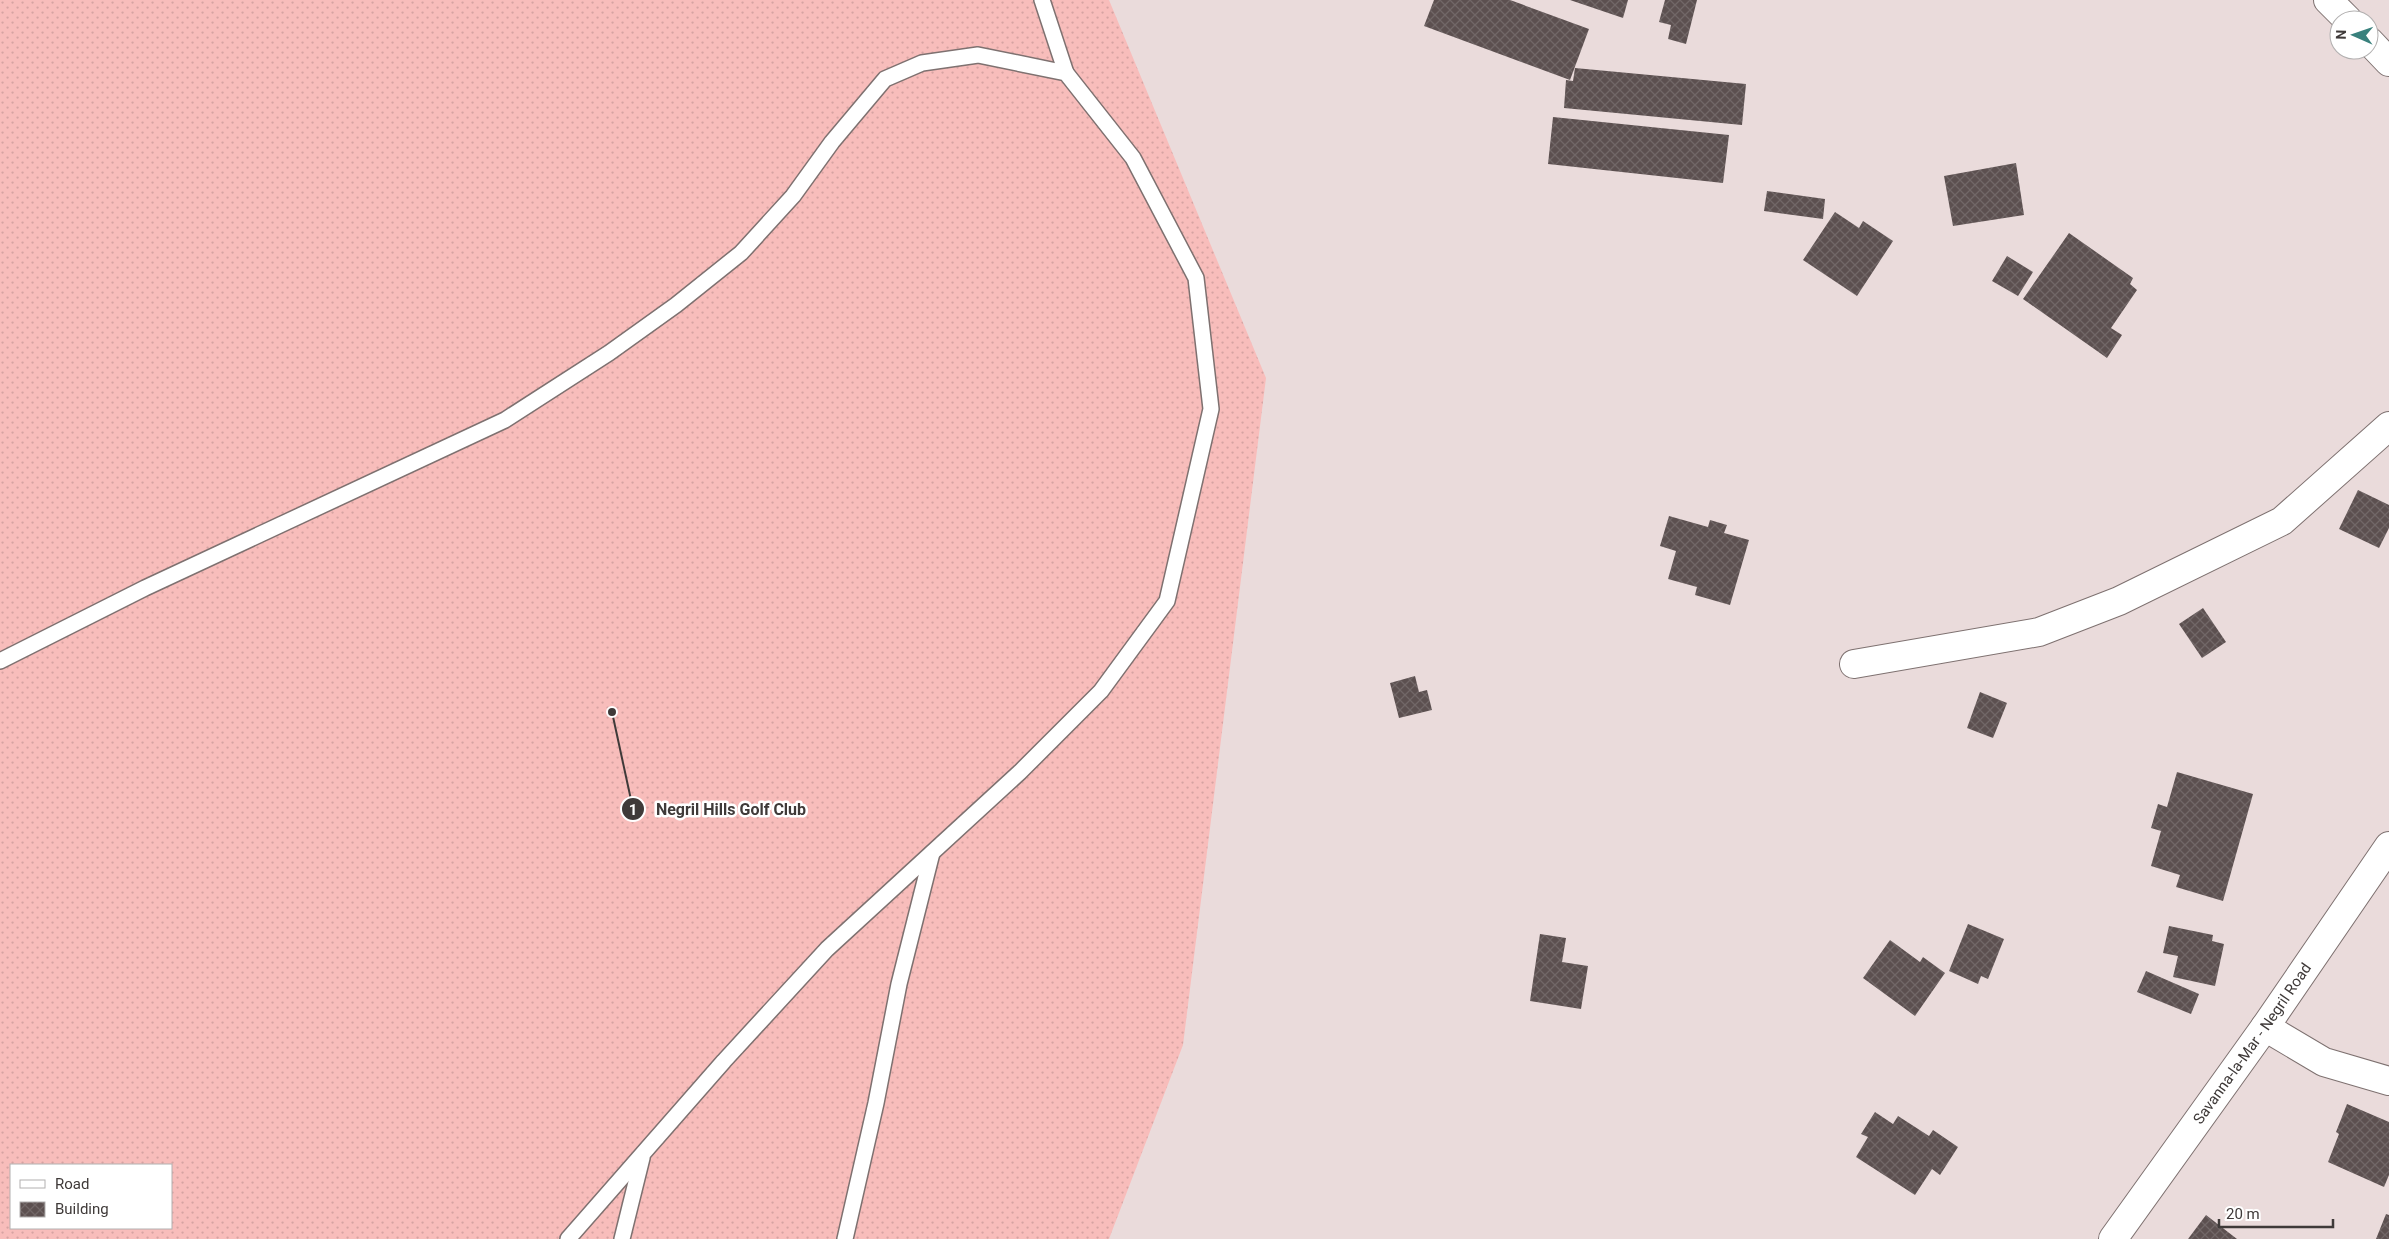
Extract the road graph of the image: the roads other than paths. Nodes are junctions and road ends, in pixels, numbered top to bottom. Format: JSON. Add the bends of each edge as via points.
{"nodes":[{"id":1,"x":1042,"y":0,"type":"edge"},
{"id":2,"x":2328,"y":0,"type":"edge"},
{"id":3,"x":2338,"y":10,"type":"edge"},
{"id":4,"x":2379,"y":52,"type":"edge"},
{"id":5,"x":2389,"y":62,"type":"edge"},
{"id":6,"x":1066,"y":73,"type":"junction"},
{"id":7,"x":2389,"y":426,"type":"edge"},
{"id":8,"x":0,"y":661,"type":"edge"},
{"id":9,"x":1854,"y":664,"type":"dead end"},
{"id":10,"x":2389,"y":846,"type":"edge"},
{"id":11,"x":932,"y":853,"type":"junction"},
{"id":12,"x":2265,"y":1027,"type":"junction"},
{"id":13,"x":2389,"y":1081,"type":"edge"},
{"id":14,"x":642,"y":1156,"type":"junction"},
{"id":15,"x":568,"y":1239,"type":"edge"},
{"id":16,"x":622,"y":1239,"type":"edge"},
{"id":17,"x":845,"y":1239,"type":"edge"},
{"id":18,"x":2113,"y":1239,"type":"edge"}],
"edges":[{"from":1,"to":6,"type":"lane"},
{"from":2,"to":3,"type":"street"},
{"from":4,"to":5,"type":"street"},
{"from":6,"to":8,"type":"lane","via":[[978,54],[922,63],[885,79],[832,142],[793,196],[740,253],[609,353],[505,420],[172,575]]},
{"from":6,"to":11,"type":"lane","via":[[1133,158],[1196,278],[1211,409],[1168,601],[1101,691]]},
{"from":7,"to":9,"type":"street","via":[[2282,521],[2119,601],[2039,632]]},
{"from":10,"to":12,"type":"street","name":"Savanna-la-Mar - Negril Road"},
{"from":11,"to":14,"type":"lane","via":[[827,949]]},
{"from":11,"to":17,"type":"lane","via":[[899,984]]},
{"from":12,"to":13,"type":"street","via":[[2324,1062]]},
{"from":12,"to":18,"type":"street","name":"Savanna-la-Mar - Negril Road"},
{"from":14,"to":15,"type":"lane"},
{"from":14,"to":16,"type":"lane"}]}
